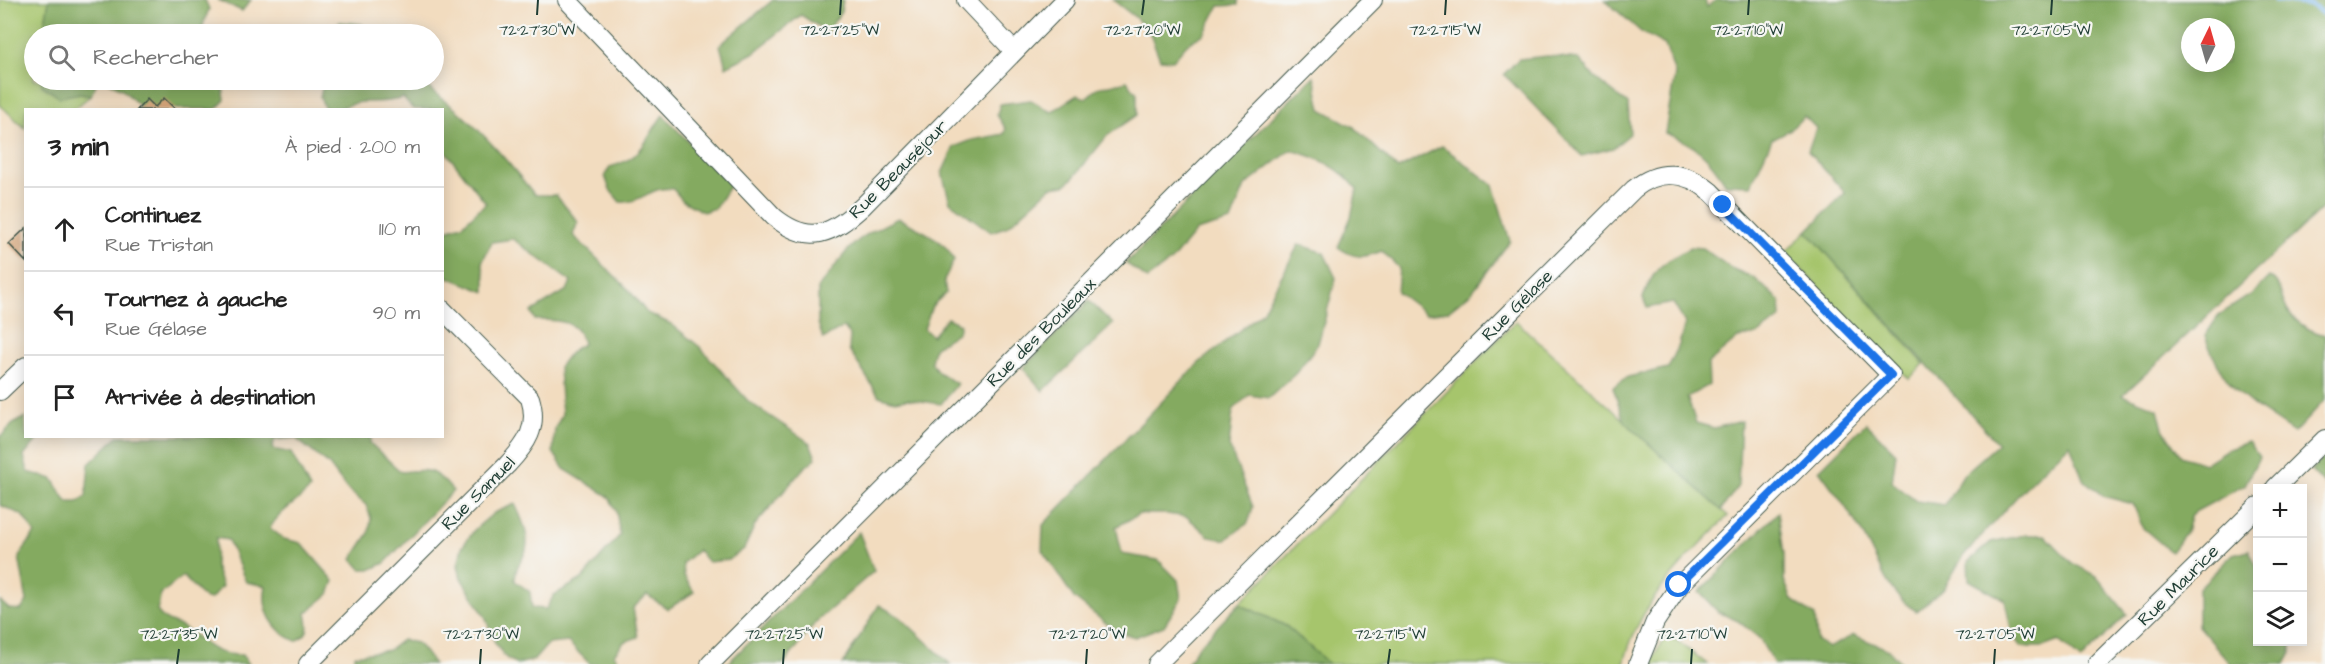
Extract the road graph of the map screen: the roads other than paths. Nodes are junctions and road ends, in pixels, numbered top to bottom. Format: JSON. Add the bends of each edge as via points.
{"nodes":[{"id":1,"x":567,"y":0,"type":"edge"},
{"id":2,"x":966,"y":0,"type":"edge"},
{"id":3,"x":1065,"y":0,"type":"edge"},
{"id":4,"x":1373,"y":0,"type":"edge"},
{"id":5,"x":1014,"y":51,"type":"junction"},
{"id":6,"x":444,"y":311,"type":"edge"},
{"id":7,"x":24,"y":368,"type":"edge"},
{"id":8,"x":0,"y":391,"type":"edge"},
{"id":9,"x":2325,"y":438,"type":"edge"},
{"id":10,"x":2280,"y":484,"type":"edge"},
{"id":11,"x":2253,"y":511,"type":"edge"},
{"id":12,"x":308,"y":664,"type":"edge"},
{"id":13,"x":710,"y":664,"type":"edge"},
{"id":14,"x":1157,"y":664,"type":"edge"},
{"id":15,"x":1638,"y":664,"type":"edge"},
{"id":16,"x":2097,"y":664,"type":"edge"}],
"edges":[{"from":1,"to":5,"type":"street","name":"Rue Beauséjour","via":[[774,217],[810,234],[830,231],[863,206]]},
{"from":2,"to":5,"type":"street"},
{"from":3,"to":5,"type":"street","name":"Rue Beauséjour"},
{"from":4,"to":13,"type":"street","name":"Rue des Bouleaux"},
{"from":6,"to":12,"type":"street","name":"Rue Samuel","via":[[530,398],[534,427],[507,465]]},
{"from":7,"to":8,"type":"street"},
{"from":9,"to":10,"type":"street"},
{"from":11,"to":16,"type":"street","name":"Rue Maurice"},
{"from":14,"to":15,"type":"street","name":"Rue Gélase","via":[[1634,189],[1659,175],[1685,176],[1705,187],[1891,375],[1679,585],[1655,622]]}]}
